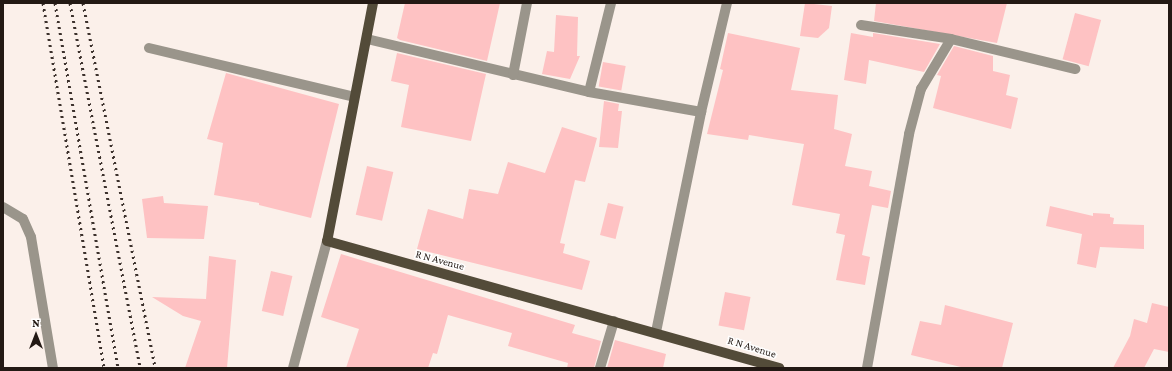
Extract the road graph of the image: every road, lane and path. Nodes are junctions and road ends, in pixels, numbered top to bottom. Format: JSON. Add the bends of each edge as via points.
{"nodes":[{"id":1,"x":373,"y":3,"type":"edge"},
{"id":2,"x":527,"y":3,"type":"edge"},
{"id":3,"x":611,"y":3,"type":"edge"},
{"id":4,"x":727,"y":3,"type":"edge"},
{"id":5,"x":861,"y":25,"type":"dead end"},
{"id":6,"x":367,"y":40,"type":"junction"},
{"id":7,"x":951,"y":40,"type":"junction"},
{"id":8,"x":149,"y":48,"type":"dead end"},
{"id":9,"x":1075,"y":69,"type":"dead end"},
{"id":10,"x":513,"y":76,"type":"junction"},
{"id":11,"x":589,"y":92,"type":"junction"},
{"id":12,"x":354,"y":97,"type":"junction"},
{"id":13,"x":701,"y":112,"type":"junction"},
{"id":14,"x":3,"y":207,"type":"edge"},
{"id":15,"x":327,"y":241,"type":"junction"},
{"id":16,"x":614,"y":321,"type":"junction"},
{"id":17,"x":656,"y":332,"type":"junction"},
{"id":18,"x":53,"y":368,"type":"edge"},
{"id":19,"x":293,"y":368,"type":"edge"},
{"id":20,"x":600,"y":368,"type":"edge"},
{"id":21,"x":779,"y":368,"type":"edge"},
{"id":22,"x":867,"y":368,"type":"edge"}],
"edges":[{"from":1,"to":6,"type":"main road"},
{"from":2,"to":10,"type":"street"},
{"from":3,"to":11,"type":"street"},
{"from":4,"to":13,"type":"street"},
{"from":5,"to":7,"type":"street"},
{"from":6,"to":10,"type":"street"},
{"from":6,"to":12,"type":"main road"},
{"from":7,"to":9,"type":"street"},
{"from":7,"to":22,"type":"street","via":[[921,89],[909,134]]},
{"from":8,"to":12,"type":"street"},
{"from":10,"to":11,"type":"street"},
{"from":11,"to":13,"type":"street"},
{"from":12,"to":15,"type":"main road"},
{"from":13,"to":17,"type":"street"},
{"from":14,"to":18,"type":"street","via":[[23,219],[31,237]]},
{"from":15,"to":16,"type":"main road","name":"R N Avenue"},
{"from":15,"to":19,"type":"street"},
{"from":16,"to":17,"type":"main road","name":"R N Avenue"},
{"from":16,"to":20,"type":"street"},
{"from":17,"to":21,"type":"main road","name":"R N Avenue"}]}
